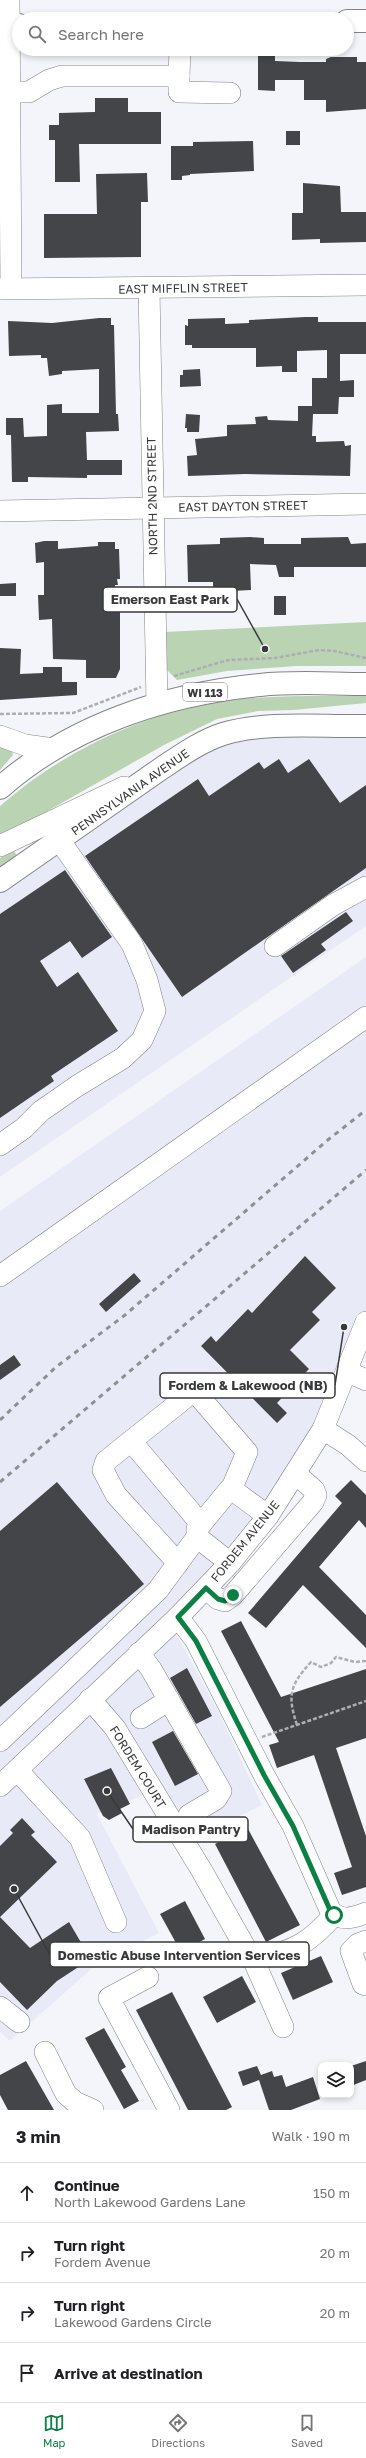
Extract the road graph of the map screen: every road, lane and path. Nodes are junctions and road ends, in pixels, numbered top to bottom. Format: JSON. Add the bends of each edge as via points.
{"nodes":[{"id":1,"x":9,"y":0,"type":"edge"},
{"id":2,"x":354,"y":21,"type":"edge"},
{"id":3,"x":366,"y":21,"type":"edge"},
{"id":4,"x":10,"y":25,"type":"edge"},
{"id":5,"x":180,"y":56,"type":"edge"},
{"id":6,"x":179,"y":76,"type":"junction"},
{"id":7,"x":10,"y":92,"type":"junction"},
{"id":8,"x":230,"y":93,"type":"dead end"},
{"id":9,"x":5,"y":159,"type":"edge"},
{"id":10,"x":366,"y":285,"type":"edge"},
{"id":11,"x":6,"y":289,"type":"edge"},
{"id":12,"x":149,"y":289,"type":"junction"},
{"id":13,"x":366,"y":504,"type":"edge"},
{"id":14,"x":152,"y":508,"type":"junction"},
{"id":15,"x":0,"y":511,"type":"edge"},
{"id":16,"x":366,"y":684,"type":"edge"},
{"id":17,"x":157,"y":704,"type":"junction"},
{"id":18,"x":366,"y":726,"type":"edge"},
{"id":19,"x":0,"y":736,"type":"edge"},
{"id":20,"x":54,"y":749,"type":"junction"},
{"id":21,"x":162,"y":768,"type":"junction"},
{"id":22,"x":0,"y":788,"type":"edge"},
{"id":23,"x":60,"y":841,"type":"junction"},
{"id":24,"x":0,"y":846,"type":"edge"},
{"id":25,"x":0,"y":881,"type":"edge"},
{"id":26,"x":366,"y":887,"type":"edge"},
{"id":27,"x":275,"y":946,"type":"dead end"},
{"id":28,"x":366,"y":1017,"type":"edge"},
{"id":29,"x":0,"y":1145,"type":"edge"},
{"id":30,"x":0,"y":1276,"type":"edge"},
{"id":31,"x":366,"y":1322,"type":"edge"},
{"id":32,"x":357,"y":1376,"type":"edge"},
{"id":33,"x":323,"y":1429,"type":"junction"},
{"id":34,"x":131,"y":1441,"type":"junction"},
{"id":35,"x":366,"y":1461,"type":"edge"},
{"id":36,"x":296,"y":1474,"type":"junction"},
{"id":37,"x":231,"y":1490,"type":"junction"},
{"id":38,"x":268,"y":1516,"type":"junction"},
{"id":39,"x":199,"y":1530,"type":"junction"},
{"id":40,"x":178,"y":1563,"type":"junction"},
{"id":41,"x":230,"y":1563,"type":"junction"},
{"id":42,"x":206,"y":1588,"type":"junction"},
{"id":43,"x":178,"y":1617,"type":"junction"},
{"id":44,"x":139,"y":1653,"type":"junction"},
{"id":45,"x":366,"y":1661,"type":"edge"},
{"id":46,"x":90,"y":1698,"type":"junction"},
{"id":47,"x":169,"y":1700,"type":"junction"},
{"id":48,"x":366,"y":1701,"type":"edge"},
{"id":49,"x":140,"y":1718,"type":"dead end"},
{"id":50,"x":297,"y":1725,"type":"junction"},
{"id":51,"x":262,"y":1737,"type":"dead end"},
{"id":52,"x":0,"y":1741,"type":"edge"},
{"id":53,"x":17,"y":1770,"type":"junction"},
{"id":54,"x":0,"y":1786,"type":"edge"},
{"id":55,"x":189,"y":1814,"type":"dead end"},
{"id":56,"x":366,"y":1913,"type":"edge"},
{"id":57,"x":334,"y":1915,"type":"junction"},
{"id":58,"x":116,"y":1922,"type":"dead end"},
{"id":59,"x":366,"y":1941,"type":"edge"},
{"id":60,"x":253,"y":1959,"type":"junction"},
{"id":61,"x":148,"y":1977,"type":"dead end"},
{"id":62,"x":366,"y":1985,"type":"edge"},
{"id":63,"x":0,"y":2007,"type":"edge"},
{"id":64,"x":19,"y":2022,"type":"dead end"},
{"id":65,"x":283,"y":2026,"type":"dead end"},
{"id":66,"x":45,"y":2052,"type":"dead end"},
{"id":67,"x":93,"y":2110,"type":"edge"},
{"id":68,"x":169,"y":2110,"type":"edge"}],
"edges":[{"from":1,"to":4,"type":"street"},
{"from":2,"to":3,"type":"main road"},
{"from":4,"to":7,"type":"street"},
{"from":5,"to":6,"type":"street"},
{"from":6,"to":7,"type":"street","via":[[62,76],[29,92]]},
{"from":6,"to":8,"type":"street","via":[[179,92]]},
{"from":7,"to":9,"type":"street"},
{"from":9,"to":11,"type":"street"},
{"from":10,"to":12,"type":"street","name":"EAST MIFFLIN STREET"},
{"from":11,"to":12,"type":"street","name":"EAST MIFFLIN STREET"},
{"from":12,"to":14,"type":"street","name":"NORTH 2ND STREET"},
{"from":13,"to":14,"type":"street","name":"EAST DAYTON STREET"},
{"from":14,"to":15,"type":"street","name":"EAST DAYTON STREET"},
{"from":14,"to":17,"type":"street","name":"NORTH 2ND STREET"},
{"from":16,"to":17,"type":"main road","number":"WI 113","via":[[262,684],[205,692]]},
{"from":17,"to":20,"type":"main road","number":"WI 113","via":[[103,724]]},
{"from":18,"to":21,"type":"main road","name":"PENNSYLVANIA AVENUE","via":[[254,728],[222,734]]},
{"from":19,"to":20,"type":"street","via":[[25,745]]},
{"from":20,"to":22,"type":"main road","number":"WI 113"},
{"from":21,"to":23,"type":"main road","name":"PENNSYLVANIA AVENUE"},
{"from":21,"to":24,"type":"street"},
{"from":23,"to":25,"type":"main road","name":"PENNSYLVANIA AVENUE"},
{"from":23,"to":29,"type":"street","via":[[132,944],[148,980],[155,1011],[142,1040],[123,1058],[71,1090]]},
{"from":26,"to":27,"type":"street","via":[[333,905]]},
{"from":28,"to":30,"type":"street"},
{"from":31,"to":32,"type":"street","name":"FORDEM AVENUE"},
{"from":32,"to":33,"type":"street","name":"FORDEM AVENUE"},
{"from":33,"to":35,"type":"street","via":[[348,1445]]},
{"from":33,"to":36,"type":"street","name":"FORDEM AVENUE"},
{"from":34,"to":37,"type":"street","via":[[196,1392],[246,1452]]},
{"from":34,"to":39,"type":"street"},
{"from":34,"to":40,"type":"street","via":[[106,1461],[103,1470],[116,1495]]},
{"from":36,"to":38,"type":"street","name":"FORDEM AVENUE"},
{"from":36,"to":42,"type":"street","via":[[314,1490],[316,1495],[313,1502],[233,1595],[225,1601],[218,1599]]},
{"from":37,"to":38,"type":"street"},
{"from":37,"to":39,"type":"street"},
{"from":38,"to":41,"type":"street","name":"FORDEM AVENUE"},
{"from":39,"to":40,"type":"street"},
{"from":39,"to":41,"type":"street"},
{"from":40,"to":52,"type":"street","via":[[158,1590]]},
{"from":41,"to":42,"type":"street","name":"FORDEM AVENUE"},
{"from":42,"to":43,"type":"street","name":"FORDEM AVENUE"},
{"from":43,"to":44,"type":"street","name":"FORDEM AVENUE"},
{"from":43,"to":57,"type":"street","via":[[196,1641],[264,1775],[293,1826]]},
{"from":44,"to":46,"type":"street","name":"FORDEM AVENUE"},
{"from":44,"to":47,"type":"street"},
{"from":45,"to":50,"type":"path","via":[[355,1662],[336,1657],[331,1663],[321,1667],[311,1662],[295,1681],[292,1689],[292,1704]]},
{"from":46,"to":53,"type":"street","name":"FORDEM AVENUE"},
{"from":46,"to":60,"type":"street","name":"FORDEM COURT","via":[[116,1728]]},
{"from":47,"to":49,"type":"street"},
{"from":47,"to":55,"type":"street","via":[[220,1791],[216,1799]]},
{"from":48,"to":50,"type":"path"},
{"from":50,"to":51,"type":"path"},
{"from":53,"to":54,"type":"street","name":"FORDEM AVENUE"},
{"from":53,"to":58,"type":"street","via":[[80,1838]]},
{"from":56,"to":57,"type":"street","via":[[348,1919]]},
{"from":57,"to":60,"type":"street","via":[[315,1936],[303,1944],[270,1956]]},
{"from":59,"to":62,"type":"street","via":[[351,1951],[362,1984]]},
{"from":60,"to":65,"type":"street","name":"FORDEM COURT"},
{"from":61,"to":68,"type":"street","via":[[109,1998]]},
{"from":63,"to":64,"type":"street"},
{"from":66,"to":67,"type":"street","via":[[66,2094],[75,2102]]}]}
